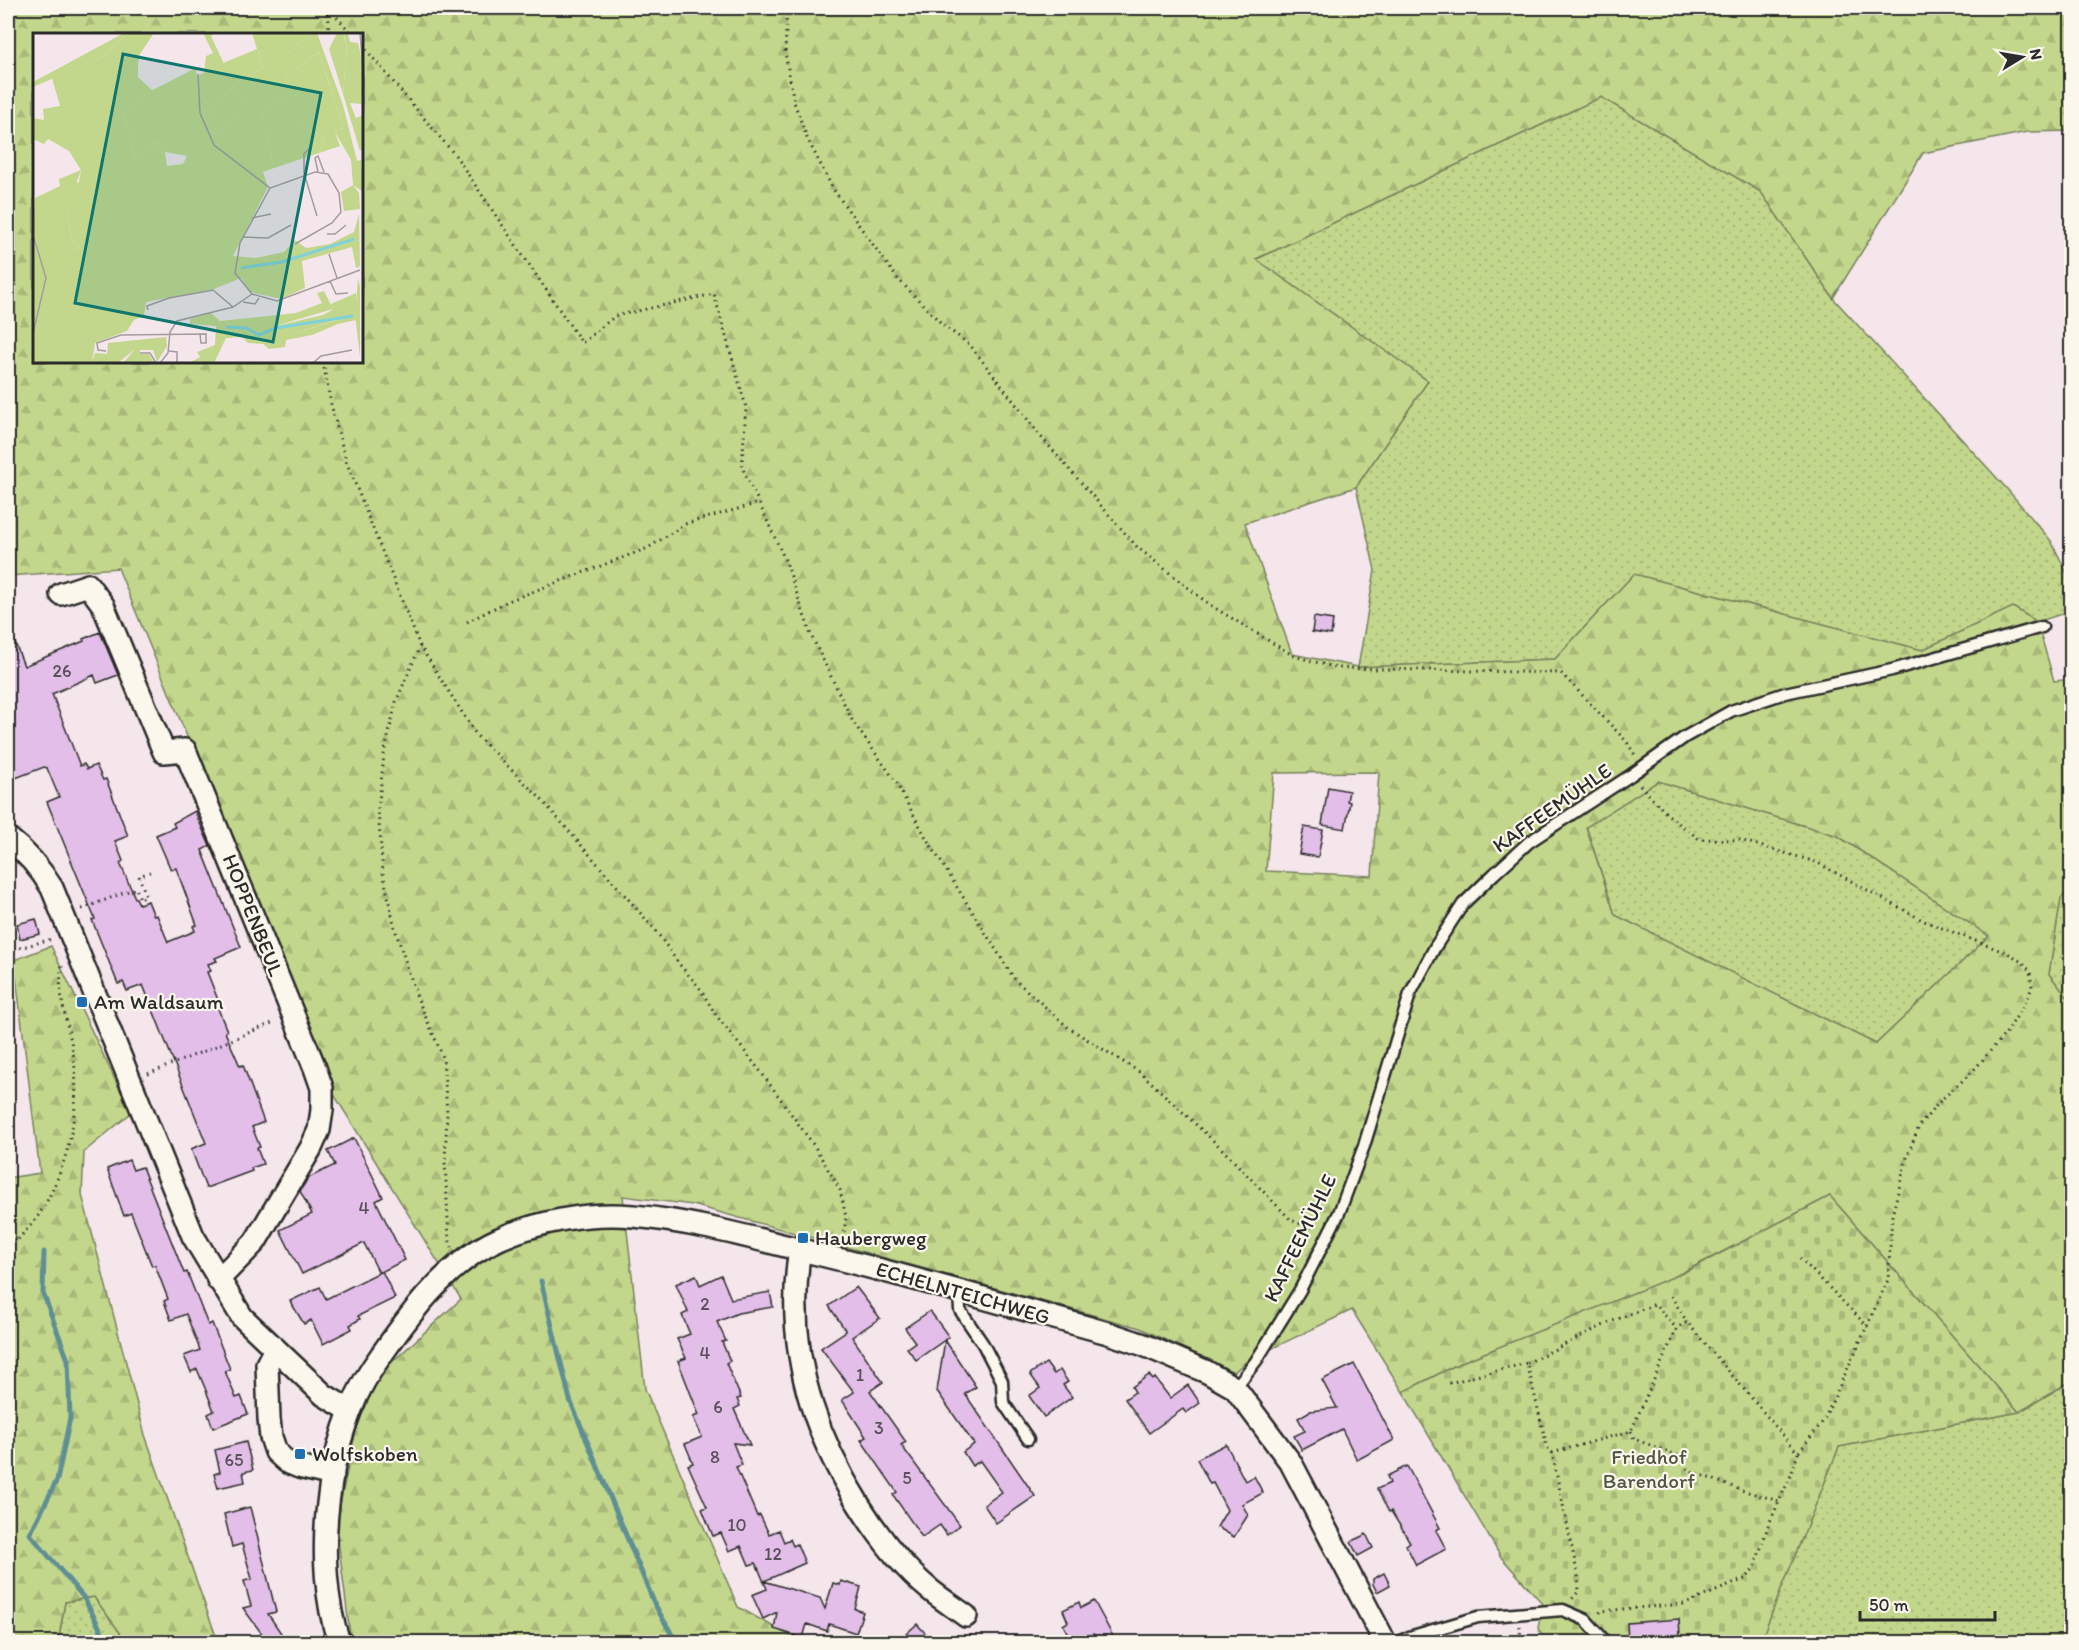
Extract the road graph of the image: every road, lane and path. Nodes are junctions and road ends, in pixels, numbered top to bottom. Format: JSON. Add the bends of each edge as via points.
{"nodes":[{"id":1,"x":327,"y":8,"type":"edge"},
{"id":2,"x":786,"y":8,"type":"edge"},
{"id":3,"x":328,"y":33,"type":"edge"},
{"id":4,"x":351,"y":33,"type":"edge"},
{"id":5,"x":363,"y":46,"type":"edge"},
{"id":6,"x":324,"y":363,"type":"edge"},
{"id":7,"x":759,"y":503,"type":"junction"},
{"id":8,"x":61,"y":594,"type":"dead end"},
{"id":9,"x":467,"y":622,"type":"dead end"},
{"id":10,"x":2042,"y":627,"type":"dead end"},
{"id":11,"x":420,"y":646,"type":"junction"},
{"id":12,"x":1643,"y":766,"type":"junction"},
{"id":13,"x":1631,"y":775,"type":"junction"},
{"id":14,"x":8,"y":838,"type":"edge"},
{"id":15,"x":150,"y":872,"type":"dead end"},
{"id":16,"x":93,"y":905,"type":"dead end"},
{"id":17,"x":71,"y":933,"type":"junction"},
{"id":18,"x":8,"y":951,"type":"edge"},
{"id":19,"x":80,"y":957,"type":"junction"},
{"id":20,"x":294,"y":1015,"type":"junction"},
{"id":21,"x":131,"y":1081,"type":"junction"},
{"id":22,"x":1328,"y":1235,"type":"junction"},
{"id":23,"x":8,"y":1238,"type":"edge"},
{"id":24,"x":800,"y":1249,"type":"junction"},
{"id":25,"x":1800,"y":1258,"type":"dead end"},
{"id":26,"x":841,"y":1259,"type":"junction"},
{"id":27,"x":458,"y":1265,"type":"junction"},
{"id":28,"x":218,"y":1280,"type":"junction"},
{"id":29,"x":959,"y":1292,"type":"junction"},
{"id":30,"x":1671,"y":1296,"type":"dead end"},
{"id":31,"x":1687,"y":1322,"type":"junction"},
{"id":32,"x":1868,"y":1327,"type":"junction"},
{"id":33,"x":1677,"y":1328,"type":"junction"},
{"id":34,"x":274,"y":1349,"type":"junction"},
{"id":35,"x":1527,"y":1363,"type":"junction"},
{"id":36,"x":1449,"y":1383,"type":"dead end"},
{"id":37,"x":1235,"y":1388,"type":"junction"},
{"id":38,"x":349,"y":1410,"type":"junction"},
{"id":39,"x":1630,"y":1431,"type":"junction"},
{"id":40,"x":1028,"y":1439,"type":"dead end"},
{"id":41,"x":1552,"y":1453,"type":"junction"},
{"id":42,"x":1798,"y":1453,"type":"junction"},
{"id":43,"x":333,"y":1475,"type":"junction"},
{"id":44,"x":1779,"y":1501,"type":"junction"},
{"id":45,"x":1563,"y":1610,"type":"junction"},
{"id":46,"x":966,"y":1616,"type":"dead end"},
{"id":47,"x":1591,"y":1626,"type":"junction"},
{"id":48,"x":1605,"y":1641,"type":"dead end"},
{"id":49,"x":339,"y":1642,"type":"edge"},
{"id":50,"x":1385,"y":1642,"type":"edge"},
{"id":51,"x":1398,"y":1642,"type":"edge"}],
"edges":[{"from":1,"to":3,"type":"path"},
{"from":1,"to":4,"type":"path"},
{"from":2,"to":12,"type":"path","via":[[785,52],[794,102],[833,189],[897,278],[943,325],[970,345],[1042,438],[1137,547],[1210,604],[1294,656],[1337,668],[1561,673],[1627,742]]},
{"from":5,"to":7,"type":"path","via":[[455,155],[582,343],[615,316],[714,294],[746,407],[742,467]]},
{"from":6,"to":11,"type":"path","via":[[346,461]]},
{"from":7,"to":9,"type":"path","via":[[685,524],[648,548],[508,601]]},
{"from":7,"to":22,"type":"path","via":[[786,562],[811,635],[853,722],[894,779],[1015,980],[1069,1028],[1141,1073],[1291,1220]]},
{"from":8,"to":20,"type":"street","name":"HOPPENBEUL","via":[[88,585],[103,605],[164,752],[185,750]]},
{"from":10,"to":12,"type":"lane","name":"KAFFEEMÜHLE","via":[[1892,670],[1785,693],[1731,711]]},
{"from":11,"to":26,"type":"path","via":[[477,736],[541,799],[656,931],[815,1147],[840,1190],[846,1217]]},
{"from":11,"to":27,"type":"path","via":[[396,702],[384,755],[378,811],[383,873],[394,929],[443,1057],[449,1239]]},
{"from":12,"to":13,"type":"lane","name":"KAFFEEMÜHLE"},
{"from":13,"to":22,"type":"lane","name":"KAFFEEMÜHLE","via":[[1529,842],[1463,904],[1410,994],[1364,1146]]},
{"from":13,"to":32,"type":"path","via":[[1667,814],[1699,839],[1740,840],[1816,862],[1924,921],[2012,955],[2030,971],[2032,987],[2012,1026],[1919,1126],[1892,1216],[1888,1280]]},
{"from":14,"to":17,"type":"street","via":[[40,869]]},
{"from":15,"to":16,"type":"path","via":[[139,876],[146,896],[140,899],[136,888]]},
{"from":17,"to":18,"type":"path"},
{"from":17,"to":19,"type":"street"},
{"from":19,"to":21,"type":"street"},
{"from":19,"to":23,"type":"path","via":[[62,966],[59,981],[74,1055],[75,1118],[66,1155],[51,1194],[36,1218],[16,1241]]},
{"from":20,"to":21,"type":"path"},
{"from":20,"to":28,"type":"street","name":"HOPPENBEUL","via":[[322,1088],[319,1130],[255,1242]]},
{"from":21,"to":28,"type":"street","via":[[193,1236]]},
{"from":22,"to":37,"type":"lane","name":"KAFFEEMÜHLE","via":[[1300,1290]]},
{"from":24,"to":26,"type":"street","name":"ECHELNTEICHWEG"},
{"from":24,"to":27,"type":"street","name":"ECHELNTEICHWEG","via":[[672,1221],[631,1215],[586,1217],[539,1224],[497,1240]]},
{"from":24,"to":46,"type":"street","via":[[795,1281],[798,1344],[812,1407],[827,1448],[872,1524],[893,1551],[928,1588]]},
{"from":25,"to":32,"type":"path"},
{"from":26,"to":29,"type":"street","name":"ECHELNTEICHWEG"},
{"from":27,"to":38,"type":"street","name":"ECHELNTEICHWEG","via":[[397,1332]]},
{"from":28,"to":34,"type":"street","via":[[242,1317]]},
{"from":29,"to":37,"type":"street","name":"ECHELNTEICHWEG","via":[[1144,1345]]},
{"from":29,"to":40,"type":"lane","via":[[960,1310],[1002,1381],[1003,1402]]},
{"from":30,"to":31,"type":"path"},
{"from":31,"to":33,"type":"path"},
{"from":31,"to":42,"type":"path"},
{"from":32,"to":42,"type":"path","via":[[1824,1420]]},
{"from":33,"to":35,"type":"path","via":[[1655,1304]]},
{"from":33,"to":39,"type":"path"},
{"from":34,"to":38,"type":"street","via":[[324,1395]]},
{"from":34,"to":43,"type":"street","via":[[267,1364],[268,1419],[276,1452],[299,1467]]},
{"from":35,"to":36,"type":"path"},
{"from":35,"to":41,"type":"path","via":[[1547,1447]]},
{"from":37,"to":50,"type":"street","name":"ECHELNTEICHWEG","via":[[1291,1463]]},
{"from":38,"to":43,"type":"street","name":"ECHELNTEICHWEG"},
{"from":39,"to":41,"type":"path"},
{"from":39,"to":44,"type":"path","via":[[1634,1439],[1682,1456],[1688,1470]]},
{"from":41,"to":45,"type":"path","via":[[1579,1583],[1579,1591]]},
{"from":42,"to":44,"type":"path"},
{"from":43,"to":49,"type":"street","name":"ECHELNTEICHWEG","via":[[325,1525],[327,1581]]},
{"from":44,"to":47,"type":"path","via":[[1747,1578],[1685,1604],[1601,1611]]},
{"from":45,"to":47,"type":"lane"},
{"from":45,"to":51,"type":"lane","via":[[1478,1617]]},
{"from":47,"to":48,"type":"lane"}]}
